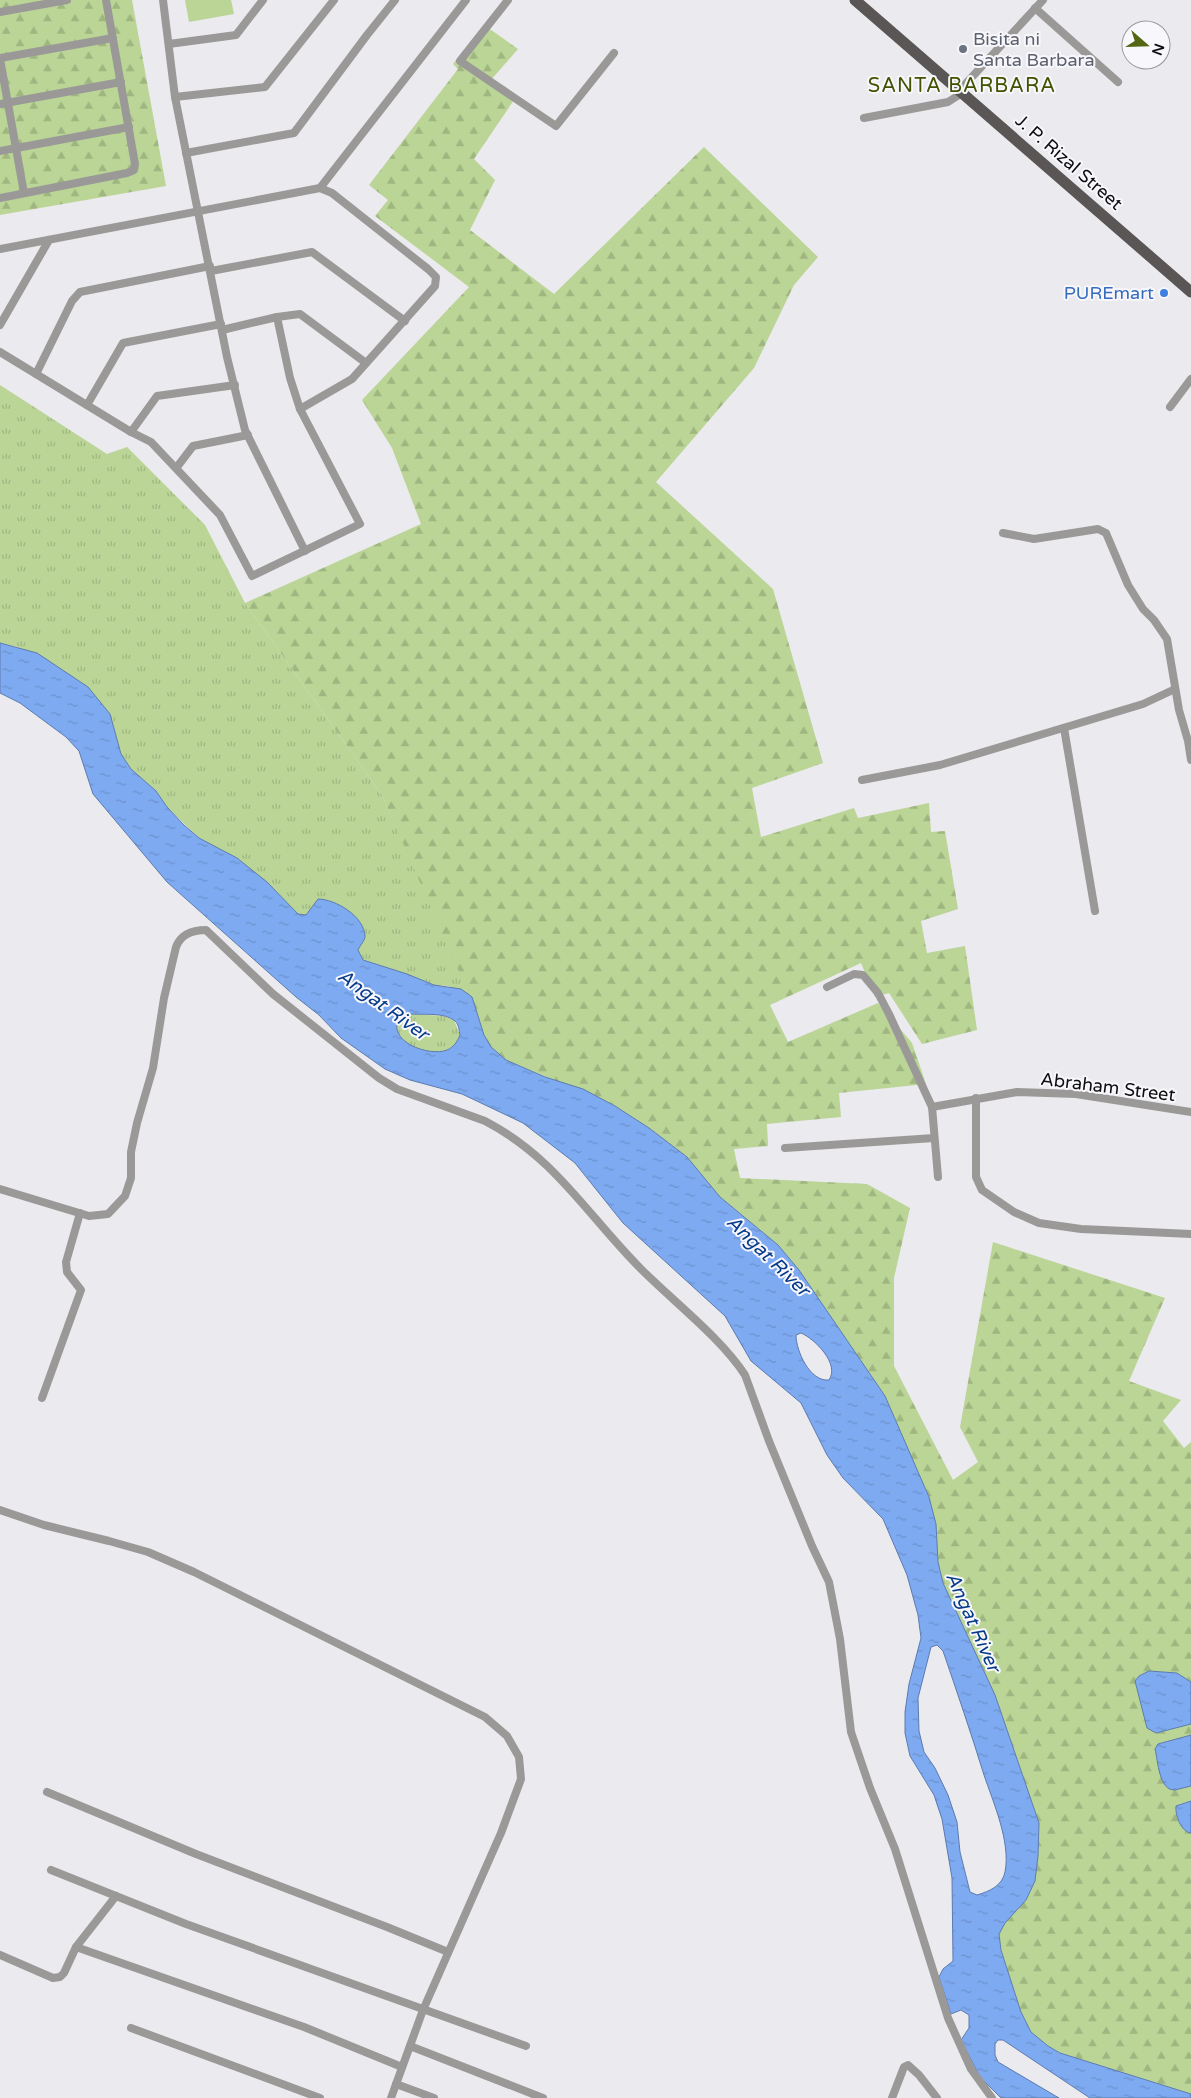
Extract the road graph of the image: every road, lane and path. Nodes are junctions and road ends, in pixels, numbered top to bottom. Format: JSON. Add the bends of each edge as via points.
{"nodes":[{"id":1,"x":67,"y":0,"type":"edge"},
{"id":2,"x":106,"y":0,"type":"edge"},
{"id":3,"x":163,"y":0,"type":"edge"},
{"id":4,"x":263,"y":0,"type":"edge"},
{"id":5,"x":334,"y":0,"type":"edge"},
{"id":6,"x":395,"y":0,"type":"edge"},
{"id":7,"x":466,"y":0,"type":"edge"},
{"id":8,"x":508,"y":0,"type":"edge"},
{"id":9,"x":855,"y":0,"type":"edge"},
{"id":10,"x":1043,"y":0,"type":"edge"},
{"id":11,"x":1035,"y":8,"type":"junction"},
{"id":12,"x":0,"y":12,"type":"edge"},
{"id":13,"x":112,"y":38,"type":"junction"},
{"id":14,"x":169,"y":44,"type":"junction"},
{"id":15,"x":614,"y":53,"type":"dead end"},
{"id":16,"x":0,"y":59,"type":"edge"},
{"id":17,"x":121,"y":82,"type":"junction"},
{"id":18,"x":1118,"y":82,"type":"dead end"},
{"id":19,"x":959,"y":93,"type":"junction"},
{"id":20,"x":175,"y":97,"type":"junction"},
{"id":21,"x":4,"y":103,"type":"edge"},
{"id":22,"x":864,"y":118,"type":"dead end"},
{"id":23,"x":129,"y":127,"type":"junction"},
{"id":24,"x":16,"y":148,"type":"junction"},
{"id":25,"x":0,"y":151,"type":"edge"},
{"id":26,"x":186,"y":153,"type":"junction"},
{"id":27,"x":320,"y":188,"type":"junction"},
{"id":28,"x":24,"y":193,"type":"junction"},
{"id":29,"x":0,"y":198,"type":"edge"},
{"id":30,"x":198,"y":211,"type":"junction"},
{"id":31,"x":48,"y":240,"type":"junction"},
{"id":32,"x":0,"y":249,"type":"edge"},
{"id":33,"x":210,"y":268,"type":"junction"},
{"id":34,"x":1191,"y":292,"type":"edge"},
{"id":35,"x":277,"y":317,"type":"junction"},
{"id":36,"x":405,"y":321,"type":"junction"},
{"id":37,"x":0,"y":325,"type":"edge"},
{"id":38,"x":222,"y":327,"type":"junction"},
{"id":39,"x":0,"y":352,"type":"edge"},
{"id":40,"x":366,"y":363,"type":"junction"},
{"id":41,"x":36,"y":374,"type":"junction"},
{"id":42,"x":1191,"y":379,"type":"edge"},
{"id":43,"x":235,"y":384,"type":"junction"},
{"id":44,"x":87,"y":405,"type":"junction"},
{"id":45,"x":1170,"y":407,"type":"dead end"},
{"id":46,"x":300,"y":409,"type":"junction"},
{"id":47,"x":132,"y":432,"type":"junction"},
{"id":48,"x":248,"y":435,"type":"junction"},
{"id":49,"x":177,"y":467,"type":"junction"},
{"id":50,"x":1002,"y":533,"type":"dead end"},
{"id":51,"x":305,"y":551,"type":"junction"},
{"id":52,"x":1176,"y":689,"type":"junction"},
{"id":53,"x":1064,"y":728,"type":"junction"},
{"id":54,"x":1191,"y":760,"type":"edge"},
{"id":55,"x":862,"y":780,"type":"dead end"},
{"id":56,"x":1095,"y":911,"type":"dead end"},
{"id":57,"x":827,"y":987,"type":"dead end"},
{"id":58,"x":976,"y":1098,"type":"junction"},
{"id":59,"x":932,"y":1107,"type":"junction"},
{"id":60,"x":1191,"y":1112,"type":"edge"},
{"id":61,"x":934,"y":1138,"type":"junction"},
{"id":62,"x":785,"y":1148,"type":"dead end"},
{"id":63,"x":938,"y":1177,"type":"dead end"},
{"id":64,"x":0,"y":1190,"type":"edge"},
{"id":65,"x":80,"y":1213,"type":"junction"},
{"id":66,"x":1191,"y":1234,"type":"edge"},
{"id":67,"x":42,"y":1398,"type":"dead end"},
{"id":68,"x":0,"y":1510,"type":"edge"},
{"id":69,"x":47,"y":1792,"type":"dead end"},
{"id":70,"x":51,"y":1870,"type":"dead end"},
{"id":71,"x":116,"y":1896,"type":"junction"},
{"id":72,"x":76,"y":1947,"type":"junction"},
{"id":73,"x":448,"y":1952,"type":"junction"},
{"id":74,"x":0,"y":1955,"type":"edge"},
{"id":75,"x":424,"y":2010,"type":"junction"},
{"id":76,"x":131,"y":2028,"type":"dead end"},
{"id":77,"x":410,"y":2046,"type":"junction"},
{"id":78,"x":526,"y":2046,"type":"dead end"},
{"id":79,"x":402,"y":2067,"type":"junction"},
{"id":80,"x":396,"y":2084,"type":"junction"},
{"id":81,"x":320,"y":2098,"type":"edge"},
{"id":82,"x":391,"y":2098,"type":"edge"},
{"id":83,"x":434,"y":2098,"type":"edge"},
{"id":84,"x":544,"y":2098,"type":"edge"},
{"id":85,"x":892,"y":2098,"type":"edge"},
{"id":86,"x":938,"y":2098,"type":"edge"},
{"id":87,"x":992,"y":2098,"type":"edge"}],
"edges":[{"from":1,"to":12,"type":"street"},
{"from":2,"to":13,"type":"street"},
{"from":3,"to":14,"type":"street"},
{"from":4,"to":14,"type":"street","via":[[236,36]]},
{"from":5,"to":20,"type":"street","via":[[265,87]]},
{"from":6,"to":26,"type":"street","via":[[294,133]]},
{"from":7,"to":27,"type":"street"},
{"from":8,"to":15,"type":"street","via":[[460,61],[556,126]]},
{"from":9,"to":19,"type":"main road","name":"J. P. Rizal Street"},
{"from":10,"to":11,"type":"street"},
{"from":11,"to":18,"type":"street"},
{"from":11,"to":19,"type":"street"},
{"from":13,"to":16,"type":"street"},
{"from":13,"to":17,"type":"street"},
{"from":14,"to":20,"type":"street"},
{"from":16,"to":21,"type":"street"},
{"from":17,"to":21,"type":"street"},
{"from":17,"to":23,"type":"street"},
{"from":19,"to":22,"type":"street","via":[[948,102]]},
{"from":19,"to":34,"type":"main road","name":"J. P. Rizal Street"},
{"from":20,"to":26,"type":"street"},
{"from":21,"to":24,"type":"street"},
{"from":23,"to":24,"type":"street"},
{"from":23,"to":28,"type":"street","via":[[134,170]]},
{"from":24,"to":25,"type":"street"},
{"from":24,"to":28,"type":"street"},
{"from":26,"to":30,"type":"street"},
{"from":27,"to":30,"type":"street"},
{"from":27,"to":36,"type":"street","via":[[332,193],[436,277],[436,286]]},
{"from":28,"to":29,"type":"street"},
{"from":30,"to":31,"type":"street"},
{"from":30,"to":33,"type":"street"},
{"from":31,"to":32,"type":"street"},
{"from":31,"to":37,"type":"street"},
{"from":33,"to":36,"type":"street","via":[[312,252]]},
{"from":33,"to":38,"type":"street"},
{"from":33,"to":41,"type":"street","via":[[80,292],[72,301]]},
{"from":35,"to":38,"type":"street"},
{"from":35,"to":40,"type":"street","via":[[300,314]]},
{"from":35,"to":46,"type":"street"},
{"from":36,"to":40,"type":"street"},
{"from":38,"to":43,"type":"street"},
{"from":38,"to":44,"type":"street","via":[[123,343]]},
{"from":39,"to":41,"type":"street"},
{"from":40,"to":46,"type":"street","via":[[352,379]]},
{"from":41,"to":44,"type":"street"},
{"from":42,"to":45,"type":"street"},
{"from":43,"to":47,"type":"street","via":[[157,396]]},
{"from":43,"to":48,"type":"street"},
{"from":44,"to":47,"type":"street"},
{"from":46,"to":51,"type":"street","via":[[360,524]]},
{"from":47,"to":49,"type":"street","via":[[151,442]]},
{"from":48,"to":49,"type":"street","via":[[193,446]]},
{"from":48,"to":51,"type":"street"},
{"from":49,"to":51,"type":"street","via":[[220,515],[252,576]]},
{"from":50,"to":52,"type":"street","via":[[1034,539],[1098,529],[1106,533],[1128,585],[1167,639]]},
{"from":52,"to":53,"type":"street","via":[[1143,704]]},
{"from":52,"to":54,"type":"street"},
{"from":53,"to":55,"type":"street","via":[[940,765]]},
{"from":53,"to":56,"type":"street"},
{"from":57,"to":59,"type":"street","via":[[854,974],[863,975],[889,1014]]},
{"from":58,"to":59,"type":"street","name":"Abraham Street"},
{"from":58,"to":60,"type":"street","name":"Abraham Street","via":[[1018,1092],[1076,1094]]},
{"from":58,"to":66,"type":"street","via":[[976,1178],[982,1190],[1014,1212],[1039,1223],[1081,1229]]},
{"from":59,"to":61,"type":"street"},
{"from":61,"to":62,"type":"street"},
{"from":61,"to":63,"type":"street"},
{"from":64,"to":65,"type":"street"},
{"from":65,"to":67,"type":"street","via":[[66,1262],[67,1272],[81,1290]]},
{"from":65,"to":87,"type":"street","via":[[90,1216],[108,1214],[125,1196],[131,1178],[136,1123],[153,1068],[176,947],[179,939],[195,930],[206,930],[273,994],[379,1078],[397,1089],[490,1124],[513,1137],[552,1169],[639,1268],[700,1325],[745,1375],[769,1441],[829,1582],[840,1639],[851,1732],[895,1849],[948,2018],[971,2069]]},
{"from":68,"to":73,"type":"street","via":[[148,1552],[194,1572],[485,1717],[507,1736],[519,1758],[521,1779],[501,1833]]},
{"from":69,"to":73,"type":"street"},
{"from":70,"to":71,"type":"street"},
{"from":71,"to":72,"type":"street"},
{"from":71,"to":75,"type":"street"},
{"from":72,"to":74,"type":"street","via":[[64,1973],[53,1978]]},
{"from":72,"to":79,"type":"street","via":[[304,2027]]},
{"from":73,"to":75,"type":"street"},
{"from":75,"to":77,"type":"street"},
{"from":75,"to":78,"type":"street"},
{"from":76,"to":81,"type":"street"},
{"from":77,"to":79,"type":"street"},
{"from":77,"to":84,"type":"street"},
{"from":79,"to":80,"type":"street"},
{"from":80,"to":82,"type":"street"},
{"from":80,"to":83,"type":"street"},
{"from":85,"to":86,"type":"street","via":[[904,2067],[908,2065]]}]}
